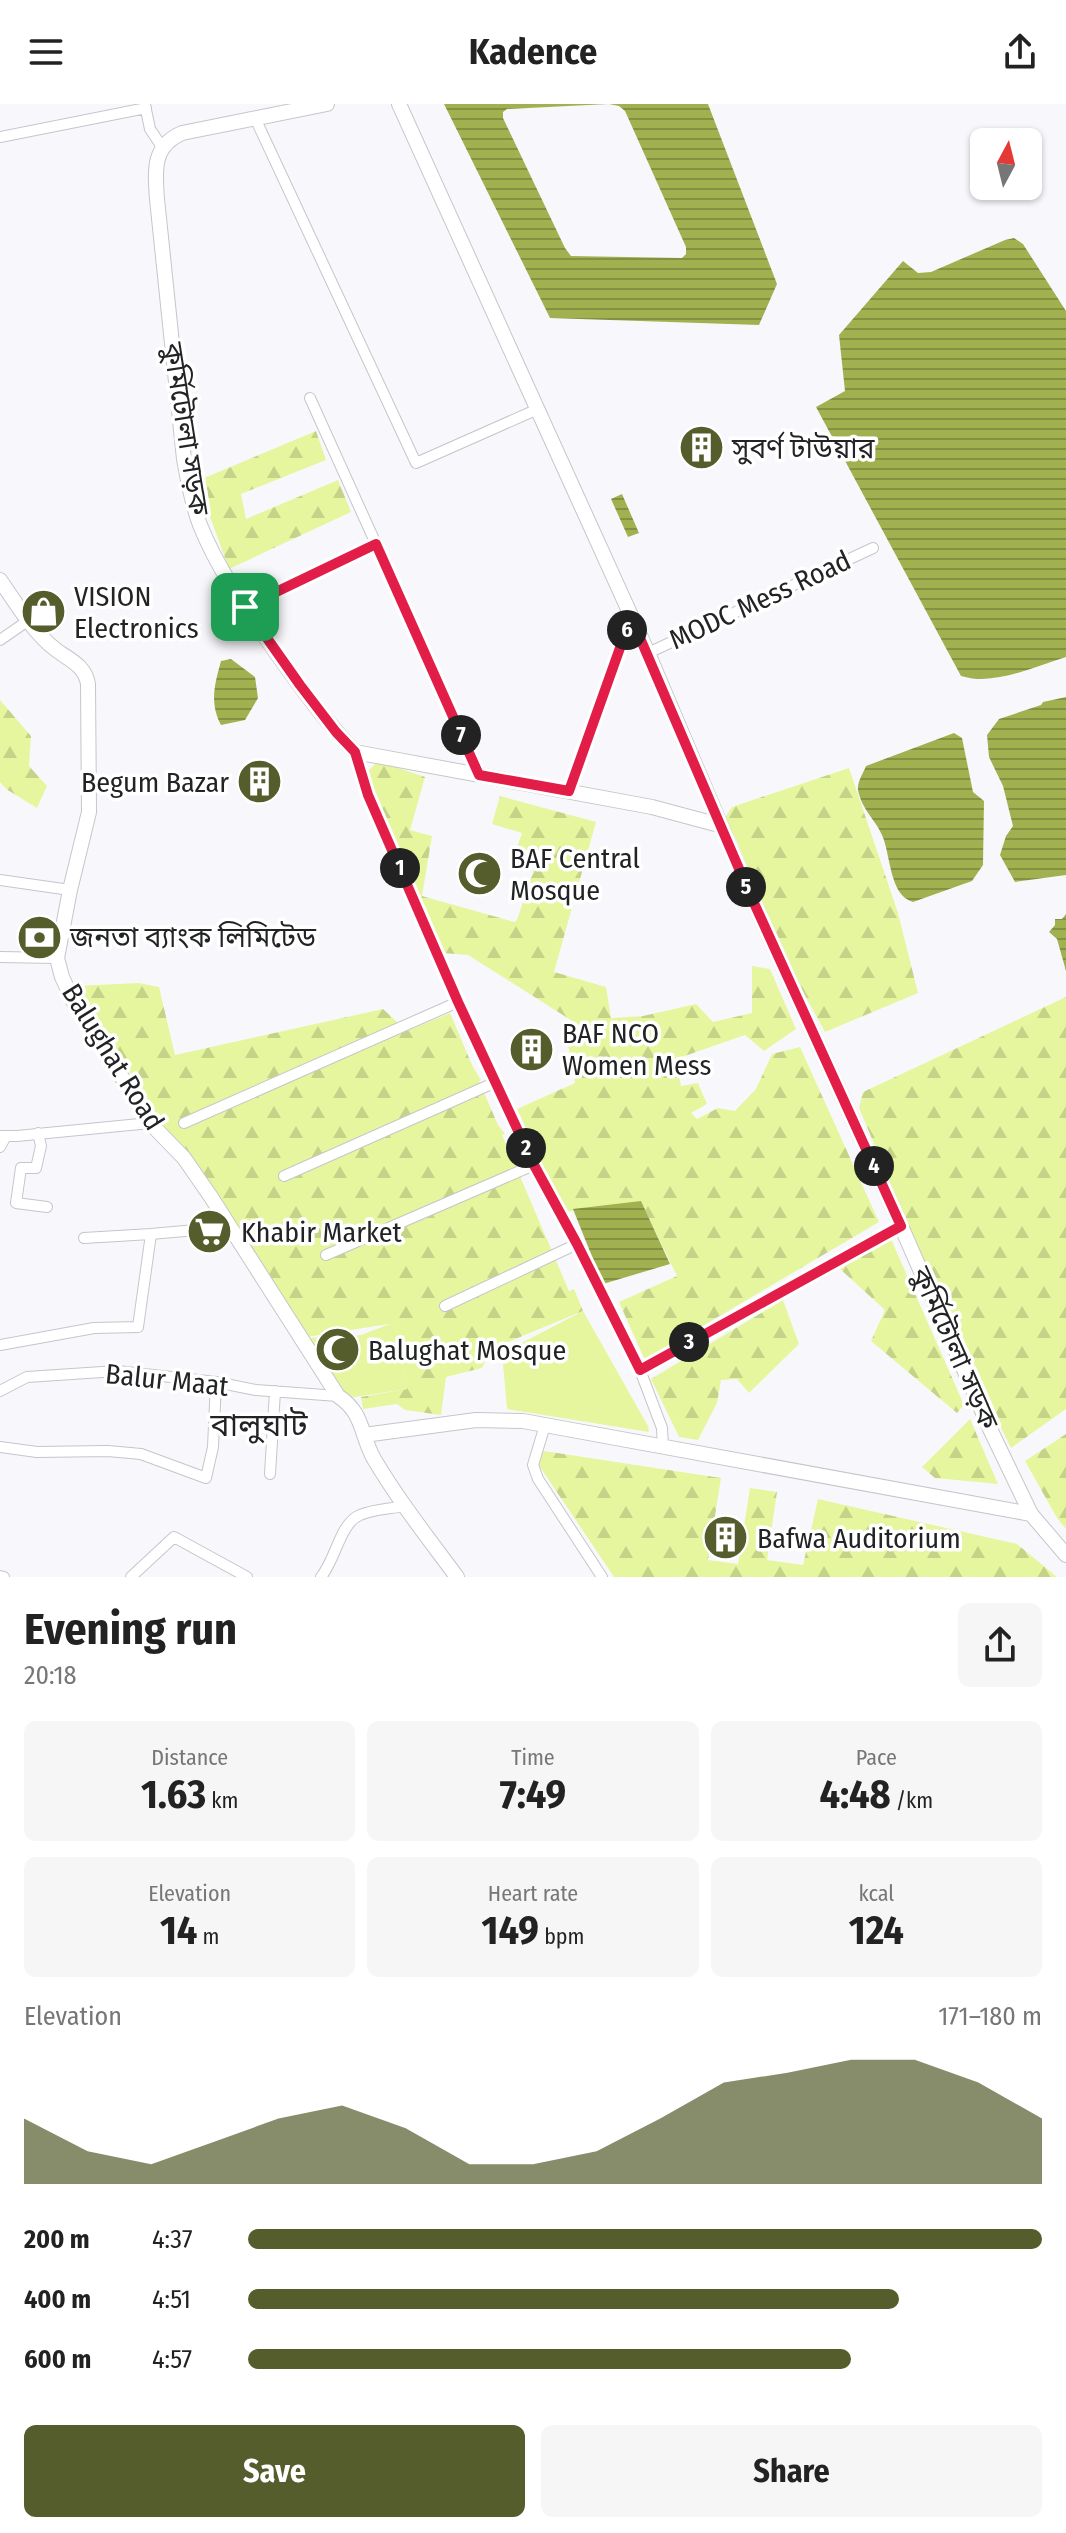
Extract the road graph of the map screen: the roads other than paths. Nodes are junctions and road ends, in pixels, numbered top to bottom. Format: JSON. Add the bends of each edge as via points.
{"nodes":[{"id":1,"x":327,"y":104,"type":"edge"},
{"id":2,"x":399,"y":104,"type":"edge"},
{"id":3,"x":145,"y":106,"type":"edge"},
{"id":4,"x":255,"y":118,"type":"junction"},
{"id":5,"x":0,"y":137,"type":"edge"},
{"id":6,"x":162,"y":147,"type":"junction"},
{"id":7,"x":310,"y":398,"type":"dead end"},
{"id":8,"x":538,"y":409,"type":"junction"},
{"id":9,"x":376,"y":544,"type":"junction"},
{"id":10,"x":873,"y":548,"type":"dead end"},
{"id":11,"x":2,"y":588,"type":"edge"},
{"id":12,"x":245,"y":607,"type":"junction"},
{"id":13,"x":631,"y":617,"type":"junction"},
{"id":14,"x":29,"y":620,"type":"junction"},
{"id":15,"x":0,"y":640,"type":"edge"},
{"id":16,"x":648,"y":653,"type":"junction"},
{"id":17,"x":355,"y":752,"type":"junction"},
{"id":18,"x":479,"y":775,"type":"junction"},
{"id":19,"x":569,"y":791,"type":"junction"},
{"id":20,"x":719,"y":825,"type":"junction"},
{"id":21,"x":0,"y":880,"type":"edge"},
{"id":22,"x":70,"y":890,"type":"junction"},
{"id":23,"x":0,"y":957,"type":"edge"},
{"id":24,"x":57,"y":958,"type":"junction"},
{"id":25,"x":458,"y":1002,"type":"junction"},
{"id":26,"x":496,"y":1082,"type":"junction"},
{"id":27,"x":150,"y":1123,"type":"junction"},
{"id":28,"x":184,"y":1123,"type":"dead end"},
{"id":29,"x":38,"y":1133,"type":"junction"},
{"id":30,"x":3,"y":1136,"type":"edge"},
{"id":31,"x":0,"y":1147,"type":"edge"},
{"id":32,"x":534,"y":1165,"type":"junction"},
{"id":33,"x":284,"y":1176,"type":"dead end"},
{"id":34,"x":47,"y":1207,"type":"dead end"},
{"id":35,"x":901,"y":1226,"type":"junction"},
{"id":36,"x":229,"y":1227,"type":"junction"},
{"id":37,"x":151,"y":1234,"type":"junction"},
{"id":38,"x":84,"y":1238,"type":"dead end"},
{"id":39,"x":577,"y":1244,"type":"junction"},
{"id":40,"x":326,"y":1255,"type":"dead end"},
{"id":41,"x":445,"y":1306,"type":"dead end"},
{"id":42,"x":0,"y":1345,"type":"edge"},
{"id":43,"x":640,"y":1370,"type":"junction"},
{"id":44,"x":216,"y":1382,"type":"junction"},
{"id":45,"x":0,"y":1391,"type":"edge"},
{"id":46,"x":275,"y":1391,"type":"junction"},
{"id":47,"x":338,"y":1396,"type":"junction"},
{"id":48,"x":545,"y":1425,"type":"junction"},
{"id":49,"x":364,"y":1435,"type":"junction"},
{"id":50,"x":0,"y":1447,"type":"edge"},
{"id":51,"x":663,"y":1447,"type":"junction"},
{"id":52,"x":270,"y":1474,"type":"dead end"},
{"id":53,"x":404,"y":1506,"type":"junction"},
{"id":54,"x":1031,"y":1514,"type":"junction"},
{"id":55,"x":1066,"y":1555,"type":"edge"},
{"id":56,"x":131,"y":1577,"type":"edge"},
{"id":57,"x":247,"y":1577,"type":"edge"},
{"id":58,"x":321,"y":1577,"type":"edge"},
{"id":59,"x":457,"y":1577,"type":"edge"},
{"id":60,"x":602,"y":1577,"type":"edge"}],
"edges":[{"from":1,"to":4,"type":"street"},
{"from":2,"to":8,"type":"street","name":"কুর্মিটোলা সড়ক"},
{"from":3,"to":5,"type":"street"},
{"from":3,"to":6,"type":"street","via":[[150,129]]},
{"from":4,"to":6,"type":"street","via":[[182,133]]},
{"from":4,"to":8,"type":"street","via":[[416,463]]},
{"from":6,"to":12,"type":"street","name":"কুর্মিটোলা সড়ক","via":[[156,178],[184,459],[200,524]]},
{"from":7,"to":9,"type":"street"},
{"from":8,"to":13,"type":"street","name":"কুর্মিটোলা সড়ক"},
{"from":9,"to":12,"type":"street"},
{"from":9,"to":18,"type":"street"},
{"from":10,"to":16,"type":"street","name":"MODC Mess Road"},
{"from":11,"to":14,"type":"street","name":"Balughat Road"},
{"from":12,"to":17,"type":"street","name":"কুর্মিটোলা সড়ক"},
{"from":13,"to":16,"type":"street","name":"কুর্মিটোলা সড়ক"},
{"from":13,"to":19,"type":"street"},
{"from":14,"to":15,"type":"street"},
{"from":14,"to":22,"type":"street","name":"Balughat Road","via":[[87,677],[89,812]]},
{"from":16,"to":20,"type":"street","name":"কুর্মিটোলা সড়ক"},
{"from":17,"to":18,"type":"street"},
{"from":17,"to":25,"type":"street","via":[[368,795]]},
{"from":18,"to":19,"type":"street"},
{"from":19,"to":20,"type":"street"},
{"from":20,"to":35,"type":"street","name":"কুর্মিটোলা সড়ক"},
{"from":21,"to":22,"type":"street"},
{"from":22,"to":24,"type":"street","name":"Balughat Road"},
{"from":23,"to":24,"type":"street"},
{"from":24,"to":27,"type":"street","name":"Balughat Road","via":[[75,1005]]},
{"from":25,"to":26,"type":"street"},
{"from":25,"to":28,"type":"street"},
{"from":26,"to":32,"type":"street"},
{"from":26,"to":33,"type":"street"},
{"from":27,"to":29,"type":"street"},
{"from":27,"to":36,"type":"street","name":"Balughat Road","via":[[184,1158]]},
{"from":29,"to":30,"type":"street"},
{"from":29,"to":34,"type":"street","via":[[36,1168],[21,1168],[16,1203]]},
{"from":30,"to":31,"type":"street"},
{"from":32,"to":39,"type":"street"},
{"from":32,"to":40,"type":"street"},
{"from":35,"to":43,"type":"street"},
{"from":35,"to":54,"type":"street","name":"কুর্মিটোলা সড়ক"},
{"from":36,"to":37,"type":"street"},
{"from":36,"to":47,"type":"street","name":"Balughat Road"},
{"from":37,"to":38,"type":"street"},
{"from":37,"to":42,"type":"street","via":[[139,1326]]},
{"from":39,"to":41,"type":"street"},
{"from":39,"to":43,"type":"street"},
{"from":43,"to":51,"type":"street","via":[[662,1428]]},
{"from":44,"to":45,"type":"street","name":"Balur Maat","via":[[117,1371],[27,1377]]},
{"from":44,"to":46,"type":"street","name":"Balur Maat"},
{"from":44,"to":50,"type":"street","via":[[206,1478],[141,1454]]},
{"from":46,"to":47,"type":"street","name":"Balur Maat"},
{"from":46,"to":52,"type":"street"},
{"from":47,"to":49,"type":"street","name":"Balughat Road","via":[[355,1410]]},
{"from":48,"to":49,"type":"street","via":[[476,1420]]},
{"from":48,"to":51,"type":"street"},
{"from":48,"to":60,"type":"street","via":[[533,1465],[538,1479]]},
{"from":49,"to":53,"type":"street","name":"Balughat Road"},
{"from":51,"to":54,"type":"street"},
{"from":53,"to":58,"type":"street","via":[[359,1515],[346,1524]]},
{"from":53,"to":59,"type":"street","name":"Balughat Road"},
{"from":54,"to":55,"type":"street","name":"কুর্মিটোলা সড়ক"},
{"from":56,"to":57,"type":"street","via":[[174,1537]]}]}
